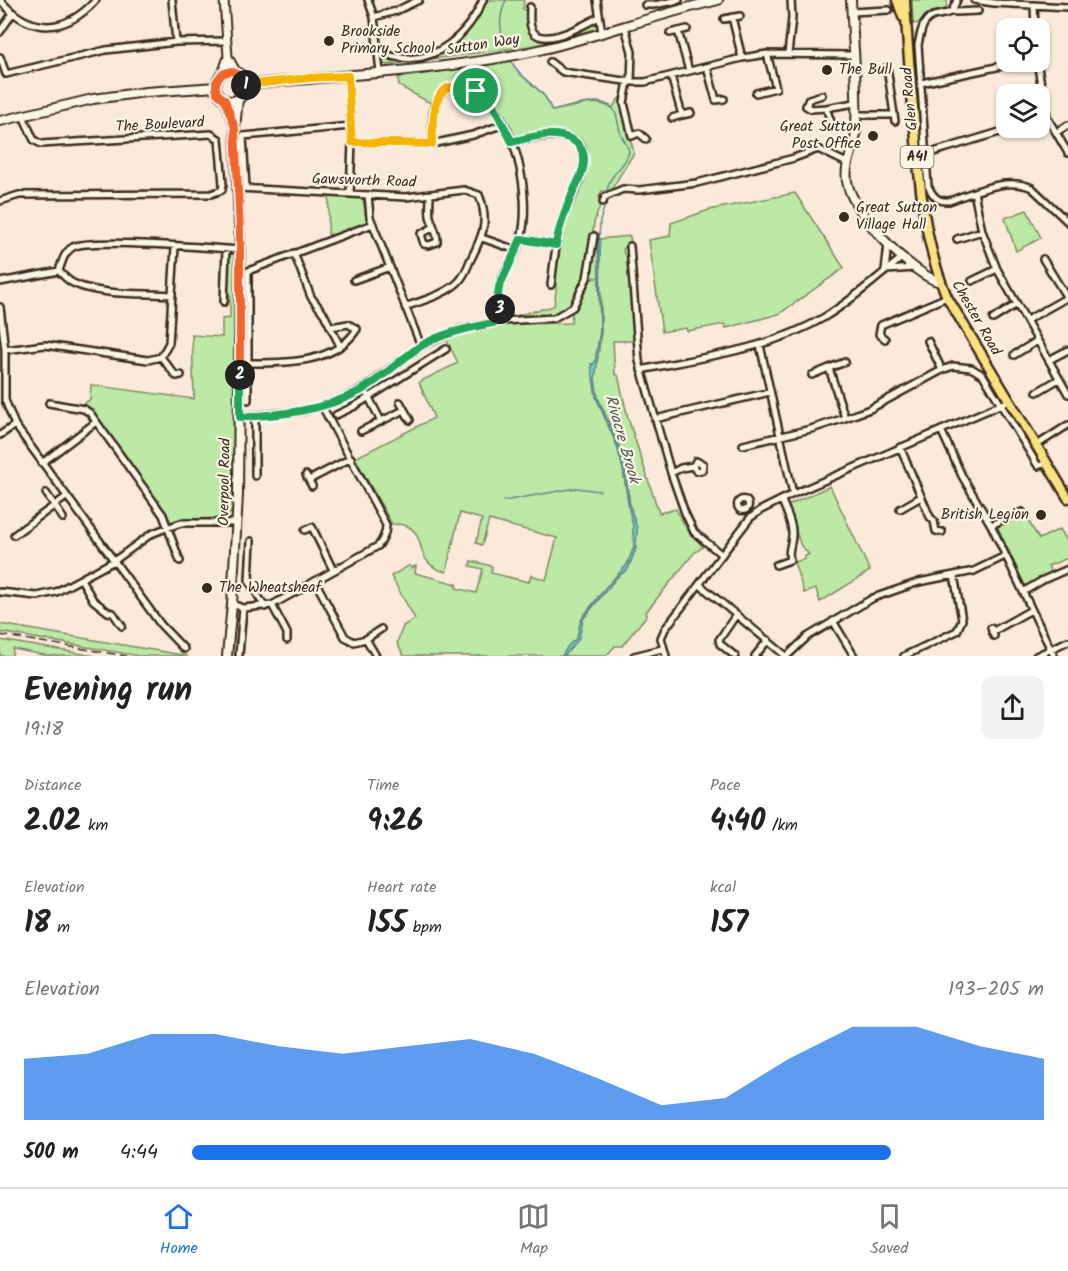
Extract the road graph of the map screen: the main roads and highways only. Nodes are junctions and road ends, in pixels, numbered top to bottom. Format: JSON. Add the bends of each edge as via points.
{"nodes":[{"id":1,"x":714,"y":0,"type":"edge"},
{"id":2,"x":851,"y":0,"type":"edge"},
{"id":3,"x":901,"y":0,"type":"edge"},
{"id":4,"x":906,"y":29,"type":"junction"},
{"id":5,"x":245,"y":85,"type":"junction"},
{"id":6,"x":216,"y":87,"type":"junction"},
{"id":7,"x":238,"y":99,"type":"junction"},
{"id":8,"x":225,"y":100,"type":"junction"},
{"id":9,"x":0,"y":122,"type":"edge"},
{"id":10,"x":235,"y":128,"type":"junction"},
{"id":11,"x":940,"y":282,"type":"junction"},
{"id":12,"x":1068,"y":498,"type":"edge"},
{"id":13,"x":226,"y":656,"type":"edge"}],
"edges":[{"from":1,"to":5,"type":"main road","name":"Sutton Way","via":[[537,51]]},
{"from":2,"to":11,"type":"main road","via":[[856,135],[847,181],[854,202],[871,227],[916,268]]},
{"from":3,"to":4,"type":"main road","name":"Chester Road","number":"A41"},
{"from":3,"to":4,"type":"main road","name":"Chester Road","number":"A41"},
{"from":4,"to":11,"type":"main road","name":"Chester Road","number":"A41","via":[[921,195]]},
{"from":5,"to":6,"type":"main road","via":[[241,76],[231,71],[222,74]]},
{"from":5,"to":7,"type":"main road"},
{"from":6,"to":8,"type":"main road"},
{"from":6,"to":9,"type":"main road","via":[[93,99]]},
{"from":7,"to":8,"type":"main road"},
{"from":7,"to":10,"type":"main road","name":"Overpool Road"},
{"from":8,"to":10,"type":"main road","name":"Overpool Road"},
{"from":10,"to":13,"type":"main road","name":"Overpool Road","via":[[242,188],[244,363]]},
{"from":11,"to":12,"type":"main road","name":"Chester Road","number":"A41"}]}
